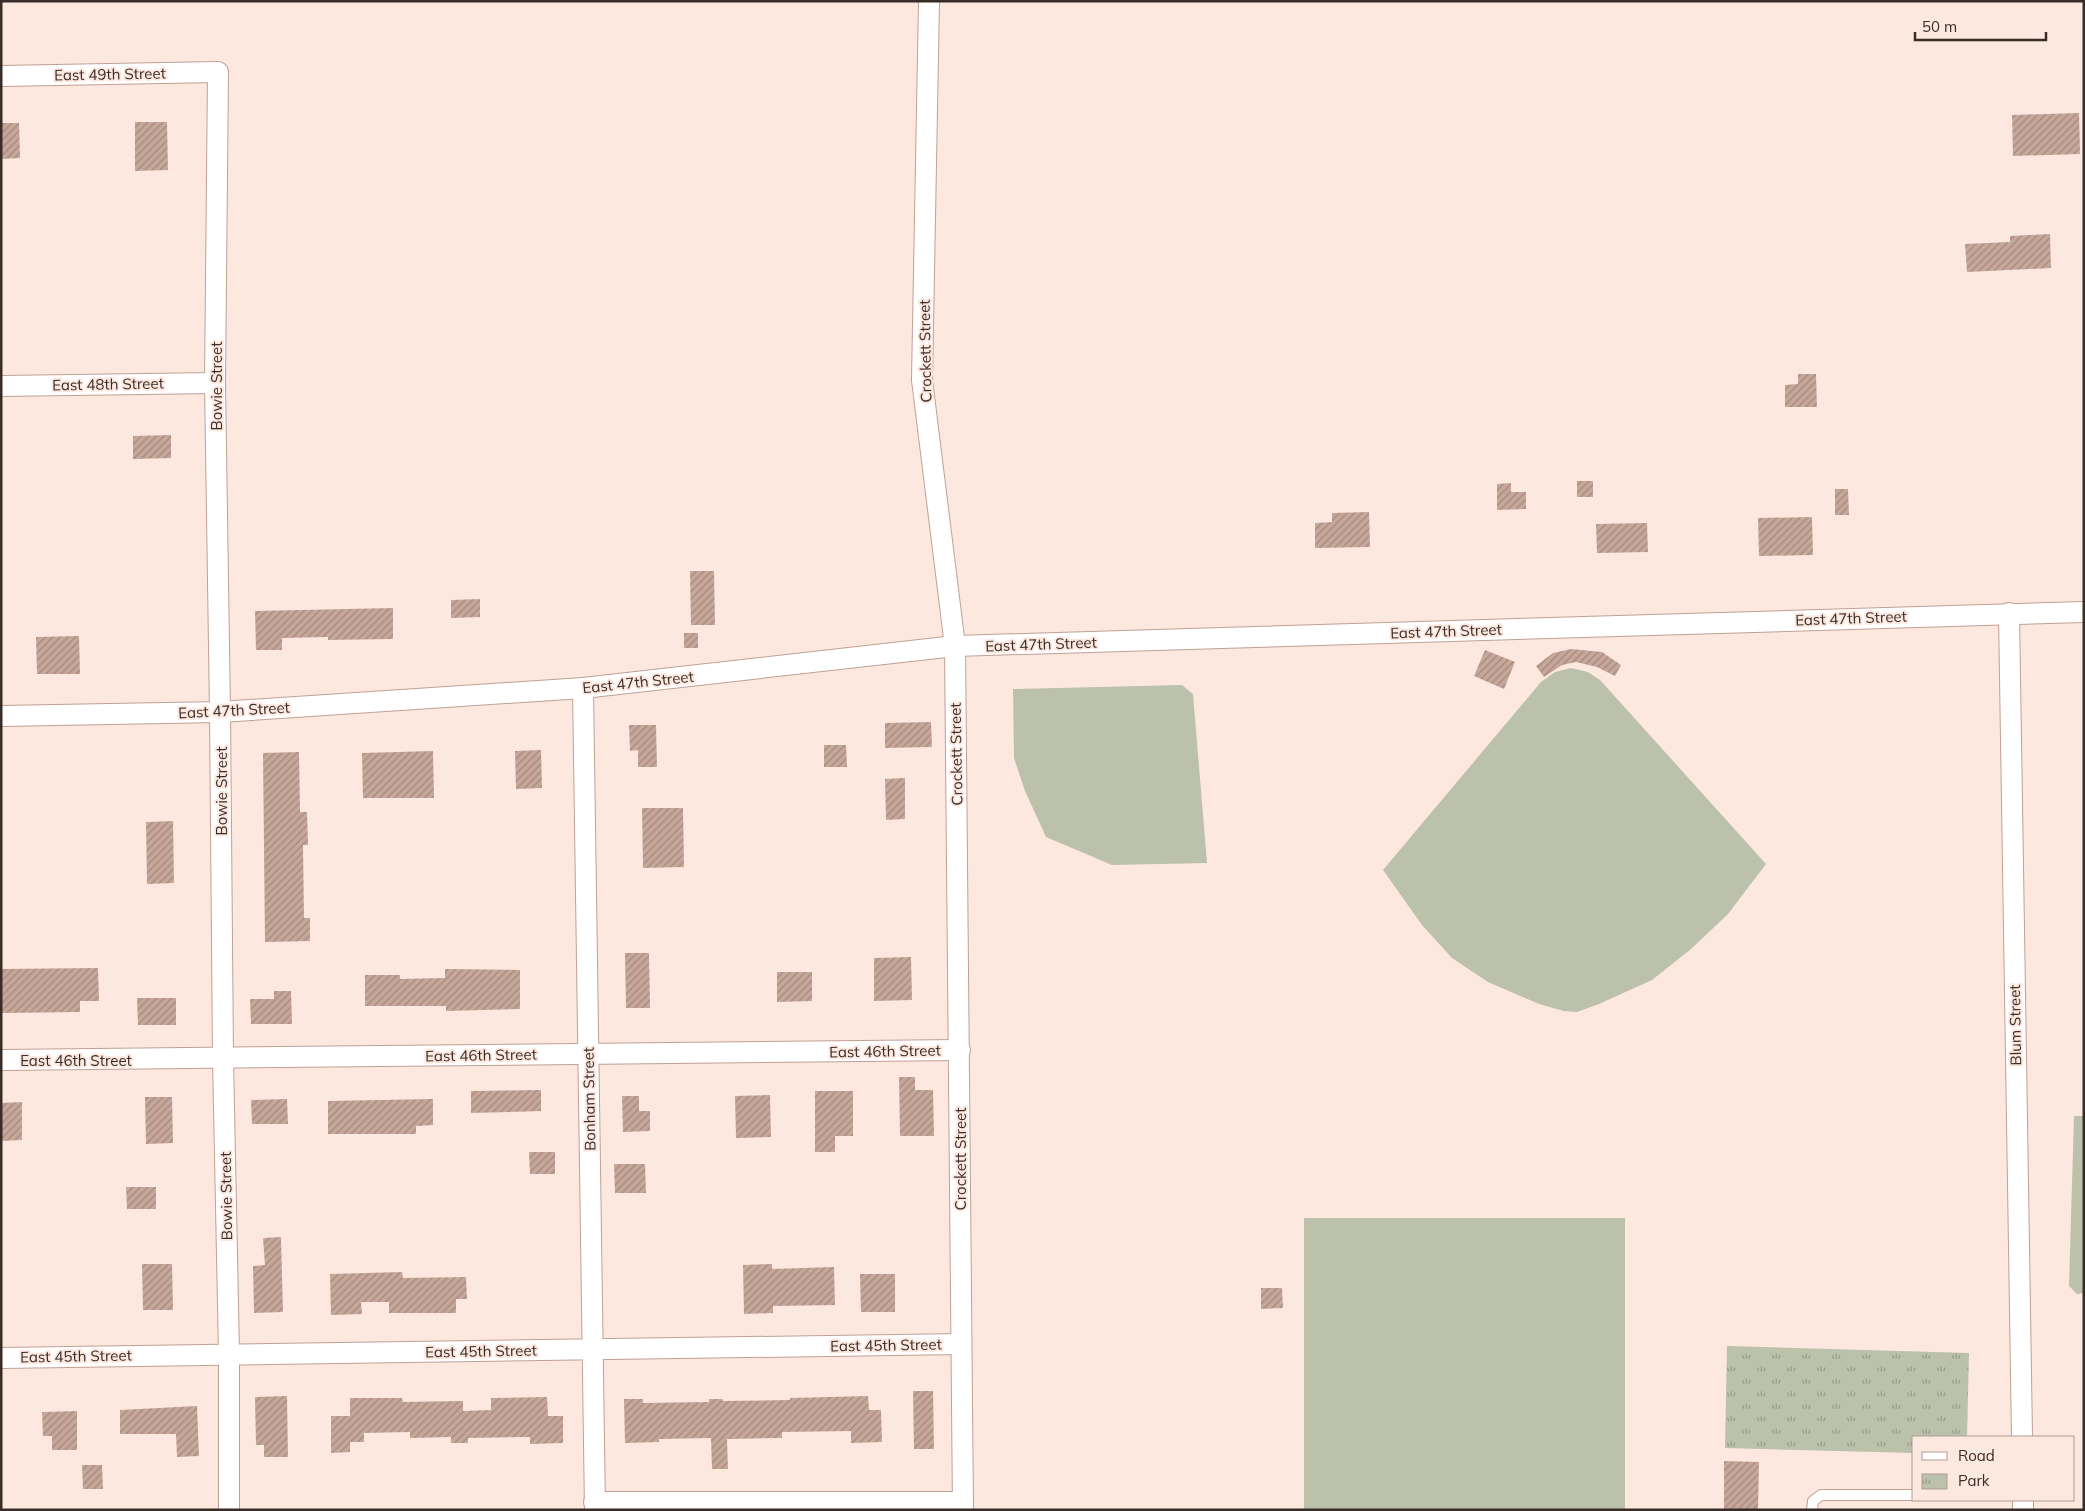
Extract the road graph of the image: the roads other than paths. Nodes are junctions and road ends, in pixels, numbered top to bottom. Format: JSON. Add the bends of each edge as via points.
{"nodes":[{"id":1,"x":929,"y":1,"type":"edge"},
{"id":2,"x":218,"y":72,"type":"joint"},
{"id":3,"x":1,"y":76,"type":"edge"},
{"id":4,"x":215,"y":382,"type":"junction"},
{"id":5,"x":1,"y":386,"type":"edge"},
{"id":6,"x":2084,"y":612,"type":"edge"},
{"id":7,"x":2009,"y":614,"type":"junction"},
{"id":8,"x":955,"y":646,"type":"junction"},
{"id":9,"x":583,"y":688,"type":"junction"},
{"id":10,"x":220,"y":712,"type":"junction"},
{"id":11,"x":1,"y":716,"type":"edge"},
{"id":12,"x":960,"y":1050,"type":"junction"},
{"id":13,"x":588,"y":1054,"type":"junction"},
{"id":14,"x":223,"y":1058,"type":"junction"},
{"id":15,"x":1,"y":1060,"type":"edge"},
{"id":16,"x":961,"y":1344,"type":"junction"},
{"id":17,"x":592,"y":1350,"type":"junction"},
{"id":18,"x":229,"y":1354,"type":"junction"},
{"id":19,"x":1,"y":1358,"type":"edge"},
{"id":20,"x":2022,"y":1436,"type":"edge"},
{"id":21,"x":1912,"y":1495,"type":"edge"},
{"id":22,"x":595,"y":1506,"type":"edge"},
{"id":23,"x":963,"y":1506,"type":"edge"},
{"id":24,"x":229,"y":1510,"type":"edge"},
{"id":25,"x":1812,"y":1510,"type":"edge"}],
"edges":[{"from":1,"to":8,"type":"street","name":"Crockett Street","via":[[922,380]]},
{"from":2,"to":3,"type":"street","name":"East 49th Street"},
{"from":2,"to":4,"type":"street","name":"Bowie Street"},
{"from":4,"to":5,"type":"street","name":"East 48th Street"},
{"from":4,"to":10,"type":"street","name":"Bowie Street"},
{"from":6,"to":7,"type":"street","name":"East 47th Street"},
{"from":7,"to":8,"type":"street","name":"East 47th Street"},
{"from":7,"to":20,"type":"street","name":"Blum Street"},
{"from":8,"to":9,"type":"street","name":"East 47th Street"},
{"from":8,"to":12,"type":"street","name":"Crockett Street"},
{"from":9,"to":10,"type":"street","name":"East 47th Street"},
{"from":9,"to":13,"type":"street","name":"Bonham Street"},
{"from":10,"to":11,"type":"street","name":"East 47th Street"},
{"from":10,"to":14,"type":"street","name":"Bowie Street"},
{"from":12,"to":13,"type":"street","name":"East 46th Street"},
{"from":12,"to":16,"type":"street","name":"Crockett Street"},
{"from":13,"to":14,"type":"street","name":"East 46th Street"},
{"from":13,"to":17,"type":"street","name":"Bonham Street"},
{"from":14,"to":15,"type":"street","name":"East 46th Street"},
{"from":14,"to":18,"type":"street","name":"Bowie Street"},
{"from":16,"to":17,"type":"street","name":"East 45th Street"},
{"from":16,"to":23,"type":"street","name":"Crockett Street"},
{"from":17,"to":18,"type":"street","name":"East 45th Street"},
{"from":17,"to":22,"type":"street","name":"Bonham Street"},
{"from":18,"to":19,"type":"street","name":"East 45th Street"},
{"from":18,"to":24,"type":"street","name":"Bowie Street"},
{"from":21,"to":25,"type":"lane","via":[[1826,1494],[1813,1501]]},
{"from":22,"to":23,"type":"street"}]}
